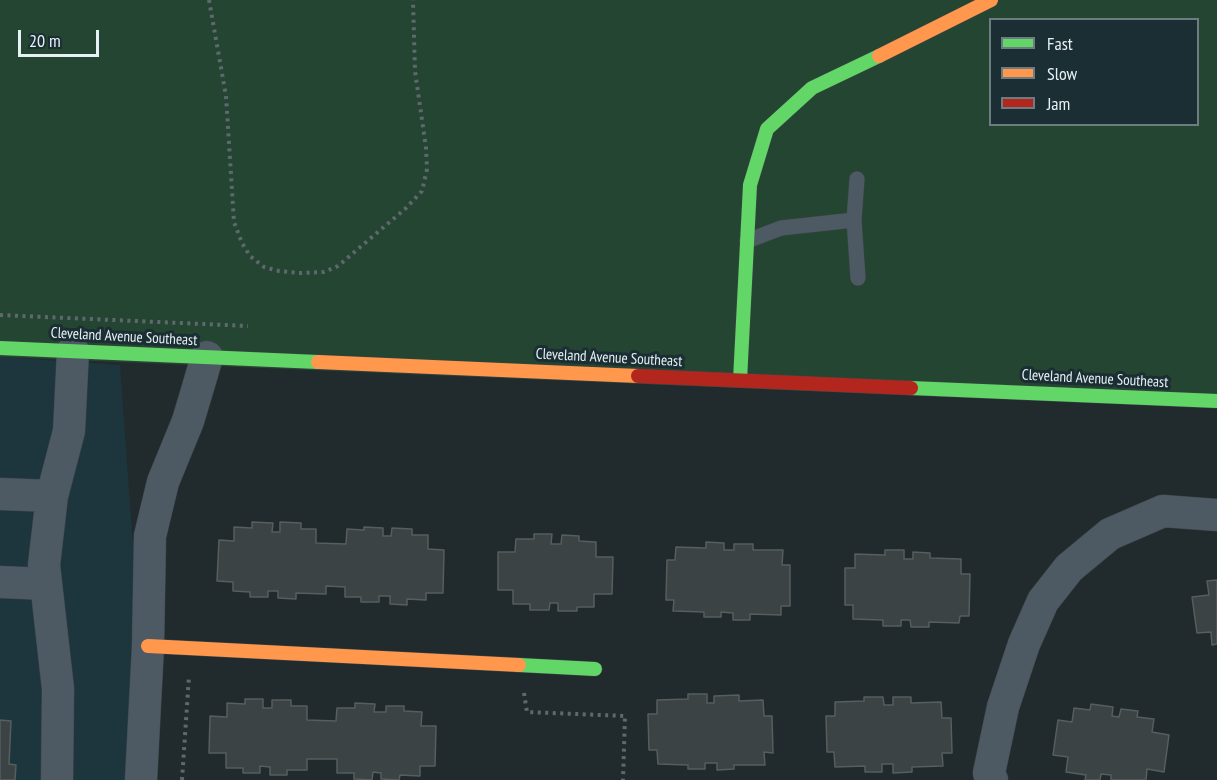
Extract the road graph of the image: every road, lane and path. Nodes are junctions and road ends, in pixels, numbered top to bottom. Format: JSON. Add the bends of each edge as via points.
{"nodes":[{"id":1,"x":209,"y":0,"type":"edge"},
{"id":2,"x":412,"y":0,"type":"edge"},
{"id":3,"x":991,"y":0,"type":"edge"},
{"id":4,"x":857,"y":179,"type":"dead end"},
{"id":5,"x":854,"y":220,"type":"junction"},
{"id":6,"x":747,"y":241,"type":"junction"},
{"id":7,"x":858,"y":278,"type":"dead end"},
{"id":8,"x":0,"y":348,"type":"edge"},
{"id":9,"x":73,"y":351,"type":"junction"},
{"id":10,"x":207,"y":357,"type":"junction"},
{"id":11,"x":740,"y":380,"type":"junction"},
{"id":12,"x":1217,"y":401,"type":"edge"},
{"id":13,"x":0,"y":494,"type":"edge"},
{"id":14,"x":52,"y":496,"type":"junction"},
{"id":15,"x":1217,"y":515,"type":"edge"},
{"id":16,"x":0,"y":582,"type":"edge"},
{"id":17,"x":46,"y":584,"type":"junction"},
{"id":18,"x":148,"y":646,"type":"junction"},
{"id":19,"x":595,"y":669,"type":"dead end"},
{"id":20,"x":189,"y":674,"type":"dead end"},
{"id":21,"x":523,"y":689,"type":"dead end"},
{"id":22,"x":57,"y":780,"type":"edge"},
{"id":23,"x":141,"y":780,"type":"edge"},
{"id":24,"x":182,"y":780,"type":"edge"},
{"id":25,"x":623,"y":780,"type":"edge"},
{"id":26,"x":992,"y":780,"type":"edge"}],
"edges":[{"from":1,"to":2,"type":"path","via":[[226,96],[234,222],[250,256],[264,267],[299,273],[324,272],[338,266],[422,191],[426,148],[415,71]]},
{"from":3,"to":6,"type":"main road","via":[[812,88],[767,129],[750,185]]},
{"from":4,"to":5,"type":"lane"},
{"from":5,"to":6,"type":"lane","via":[[781,228]]},
{"from":5,"to":7,"type":"lane"},
{"from":6,"to":11,"type":"main road"},
{"from":8,"to":9,"type":"main road","name":"Cleveland Avenue Southeast"},
{"from":9,"to":10,"type":"main road","name":"Cleveland Avenue Southeast"},
{"from":9,"to":14,"type":"street","via":[[69,431]]},
{"from":10,"to":11,"type":"main road","name":"Cleveland Avenue Southeast"},
{"from":10,"to":18,"type":"street","via":[[163,482],[150,536]]},
{"from":11,"to":12,"type":"main road","name":"Cleveland Avenue Southeast"},
{"from":13,"to":14,"type":"street"},
{"from":14,"to":17,"type":"street","via":[[44,565]]},
{"from":15,"to":26,"type":"street","via":[[1163,511],[1110,534],[1069,568],[1043,601],[1024,644],[1003,707],[989,773]]},
{"from":16,"to":17,"type":"street"},
{"from":17,"to":22,"type":"street","via":[[58,689]]},
{"from":18,"to":19,"type":"main road"},
{"from":18,"to":23,"type":"street"},
{"from":20,"to":24,"type":"path"},
{"from":21,"to":25,"type":"path","via":[[527,712],[625,716]]}]}
